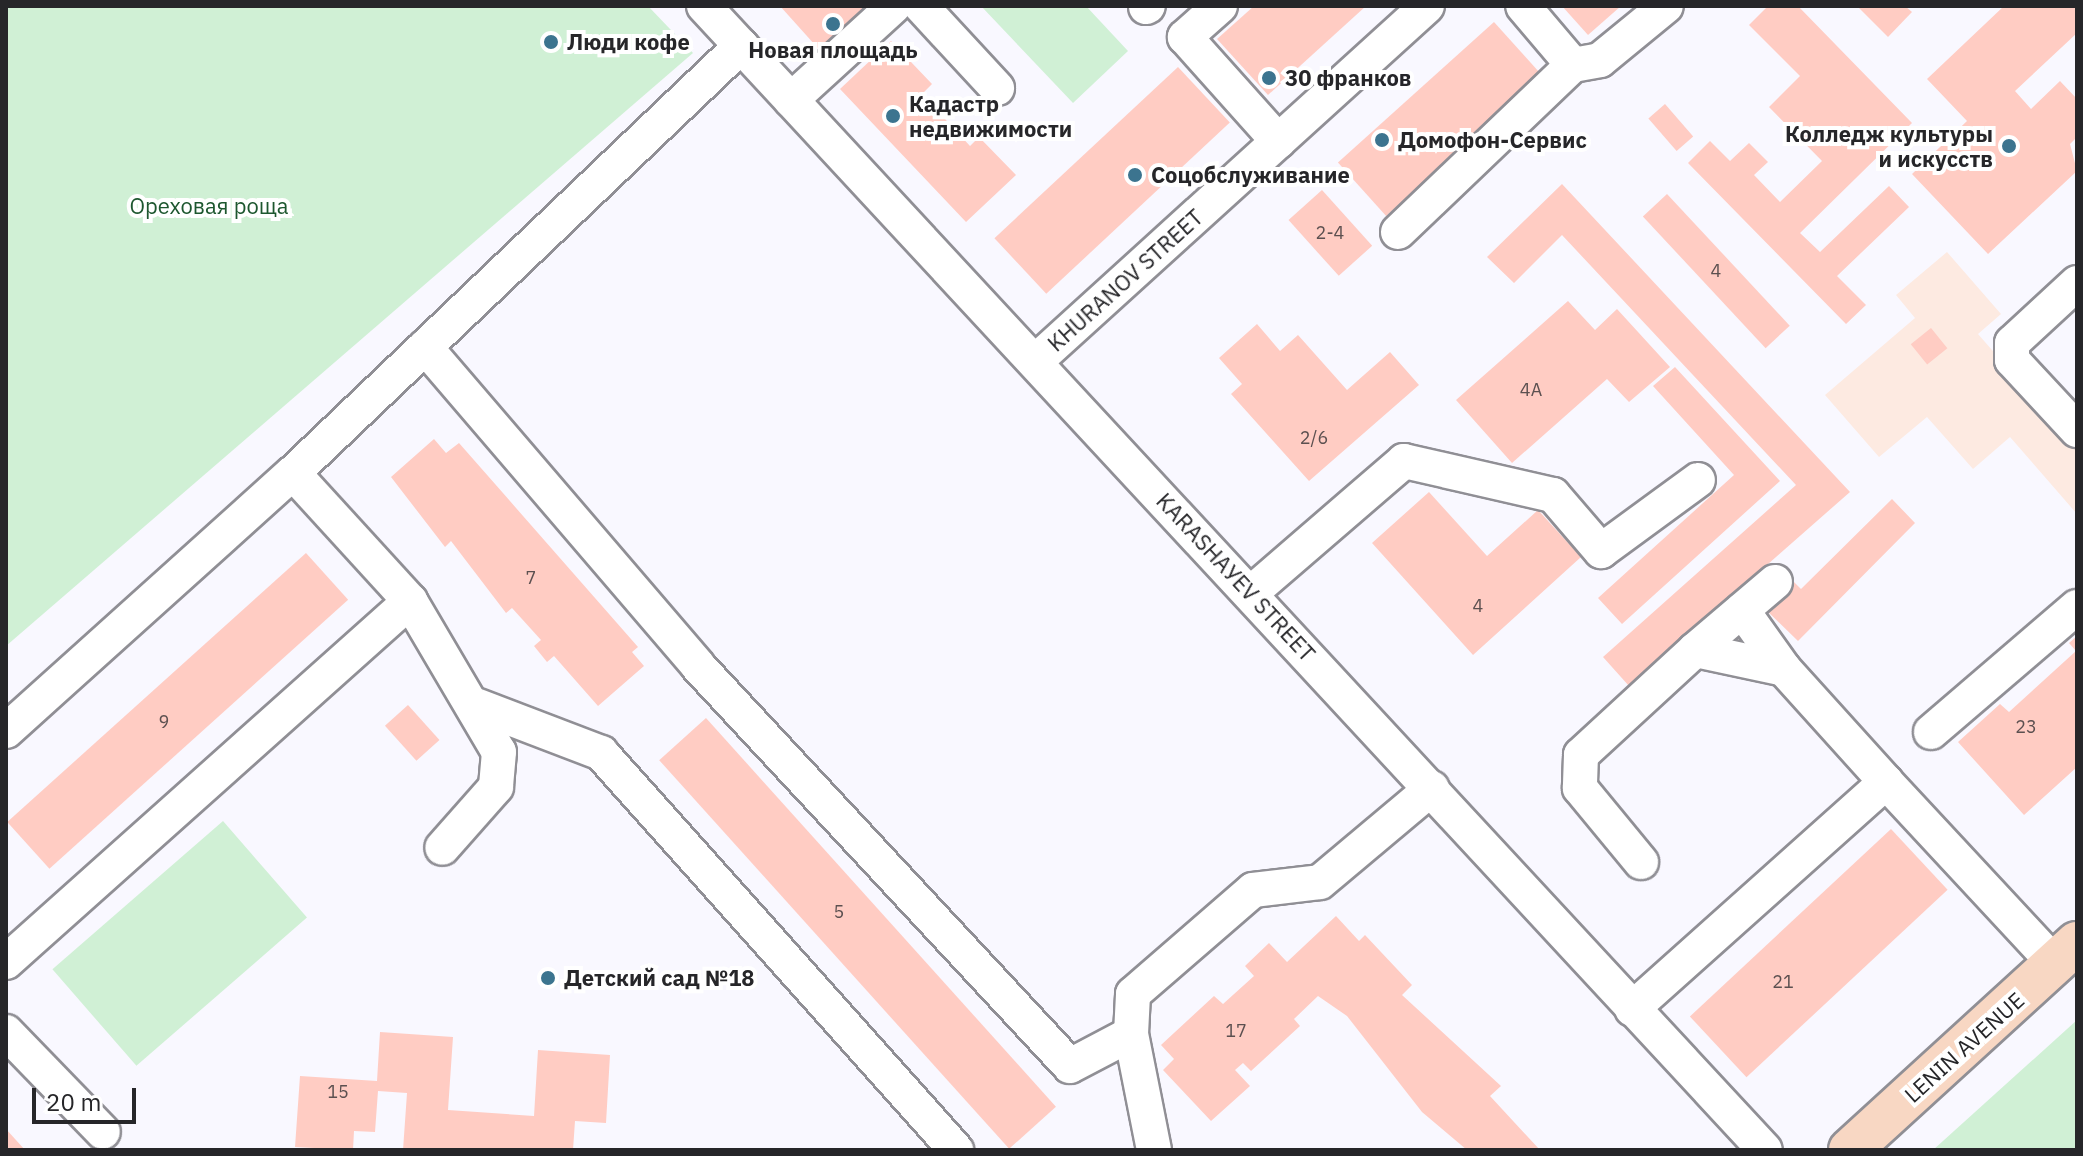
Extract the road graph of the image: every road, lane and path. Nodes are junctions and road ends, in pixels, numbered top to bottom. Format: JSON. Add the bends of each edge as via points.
{"nodes":[{"id":1,"x":704,"y":6,"type":"edge"},
{"id":2,"x":894,"y":6,"type":"edge"},
{"id":3,"x":921,"y":6,"type":"edge"},
{"id":4,"x":1220,"y":6,"type":"edge"},
{"id":5,"x":1427,"y":6,"type":"edge"},
{"id":6,"x":1523,"y":6,"type":"edge"},
{"id":7,"x":1666,"y":6,"type":"edge"},
{"id":8,"x":741,"y":46,"type":"junction"},
{"id":9,"x":1573,"y":65,"type":"junction"},
{"id":10,"x":997,"y":88,"type":"dead end"},
{"id":11,"x":791,"y":100,"type":"junction"},
{"id":12,"x":1278,"y":141,"type":"junction"},
{"id":13,"x":1398,"y":232,"type":"dead end"},
{"id":14,"x":2077,"y":283,"type":"edge"},
{"id":15,"x":425,"y":347,"type":"junction"},
{"id":16,"x":1036,"y":361,"type":"junction"},
{"id":17,"x":2077,"y":430,"type":"edge"},
{"id":18,"x":293,"y":473,"type":"junction"},
{"id":19,"x":1698,"y":480,"type":"dead end"},
{"id":20,"x":1775,"y":582,"type":"dead end"},
{"id":21,"x":1251,"y":593,"type":"junction"},
{"id":22,"x":410,"y":601,"type":"junction"},
{"id":23,"x":2077,"y":607,"type":"edge"},
{"id":24,"x":1742,"y":610,"type":"junction"},
{"id":25,"x":1695,"y":650,"type":"junction"},
{"id":26,"x":1784,"y":669,"type":"junction"},
{"id":27,"x":478,"y":706,"type":"junction"},
{"id":28,"x":6,"y":731,"type":"edge"},
{"id":29,"x":1931,"y":732,"type":"dead end"},
{"id":30,"x":1886,"y":782,"type":"junction"},
{"id":31,"x":1432,"y":788,"type":"junction"},
{"id":32,"x":442,"y":848,"type":"dead end"},
{"id":33,"x":1641,"y":862,"type":"dead end"},
{"id":34,"x":2066,"y":953,"type":"edge"},
{"id":35,"x":6,"y":962,"type":"edge"},
{"id":36,"x":1632,"y":1009,"type":"junction"},
{"id":37,"x":6,"y":1032,"type":"edge"},
{"id":38,"x":1131,"y":1034,"type":"junction"},
{"id":39,"x":103,"y":1132,"type":"dead end"},
{"id":40,"x":956,"y":1150,"type":"edge"},
{"id":41,"x":1154,"y":1150,"type":"edge"},
{"id":42,"x":1765,"y":1150,"type":"edge"},
{"id":43,"x":1850,"y":1150,"type":"edge"}],
"edges":[{"from":1,"to":8,"type":"street","name":"KARASHAУEV STREET"},
{"from":2,"to":11,"type":"street"},
{"from":3,"to":10,"type":"street"},
{"from":4,"to":12,"type":"street","via":[[1185,37]]},
{"from":5,"to":12,"type":"street","name":"KHURANOV STREET"},
{"from":6,"to":9,"type":"street"},
{"from":7,"to":9,"type":"street","via":[[1600,60]]},
{"from":8,"to":11,"type":"street","name":"KARASHAУEV STREET"},
{"from":8,"to":15,"type":"street"},
{"from":9,"to":13,"type":"street"},
{"from":11,"to":16,"type":"street","name":"KARASHAУEV STREET"},
{"from":12,"to":16,"type":"street","name":"KHURANOV STREET"},
{"from":14,"to":17,"type":"street","via":[[2012,343],[2012,360]]},
{"from":15,"to":18,"type":"street"},
{"from":15,"to":38,"type":"street","via":[[698,666],[1070,1066]]},
{"from":16,"to":21,"type":"street","name":"KARASHAУEV STREET"},
{"from":18,"to":22,"type":"street"},
{"from":18,"to":28,"type":"street"},
{"from":19,"to":21,"type":"street","via":[[1601,551],[1553,495],[1404,461]]},
{"from":20,"to":24,"type":"street"},
{"from":21,"to":31,"type":"street","name":"KARASHAУEV STREET"},
{"from":22,"to":27,"type":"street"},
{"from":22,"to":35,"type":"street"},
{"from":23,"to":29,"type":"street"},
{"from":24,"to":25,"type":"street"},
{"from":24,"to":26,"type":"street"},
{"from":25,"to":26,"type":"street"},
{"from":25,"to":33,"type":"street","via":[[1581,755],[1580,788]]},
{"from":26,"to":30,"type":"street"},
{"from":27,"to":32,"type":"street","via":[[499,752],[496,787]]},
{"from":27,"to":40,"type":"street","via":[[601,753]]},
{"from":30,"to":34,"type":"street"},
{"from":30,"to":36,"type":"street"},
{"from":31,"to":36,"type":"street","name":"KARASHAУEV STREET"},
{"from":31,"to":38,"type":"street","via":[[1320,882],[1253,890],[1133,994]]},
{"from":34,"to":43,"type":"main road","name":"LENIN AVENUE"},
{"from":36,"to":42,"type":"street","name":"KARASHAУEV STREET"},
{"from":37,"to":39,"type":"street"},
{"from":38,"to":41,"type":"street"}]}
